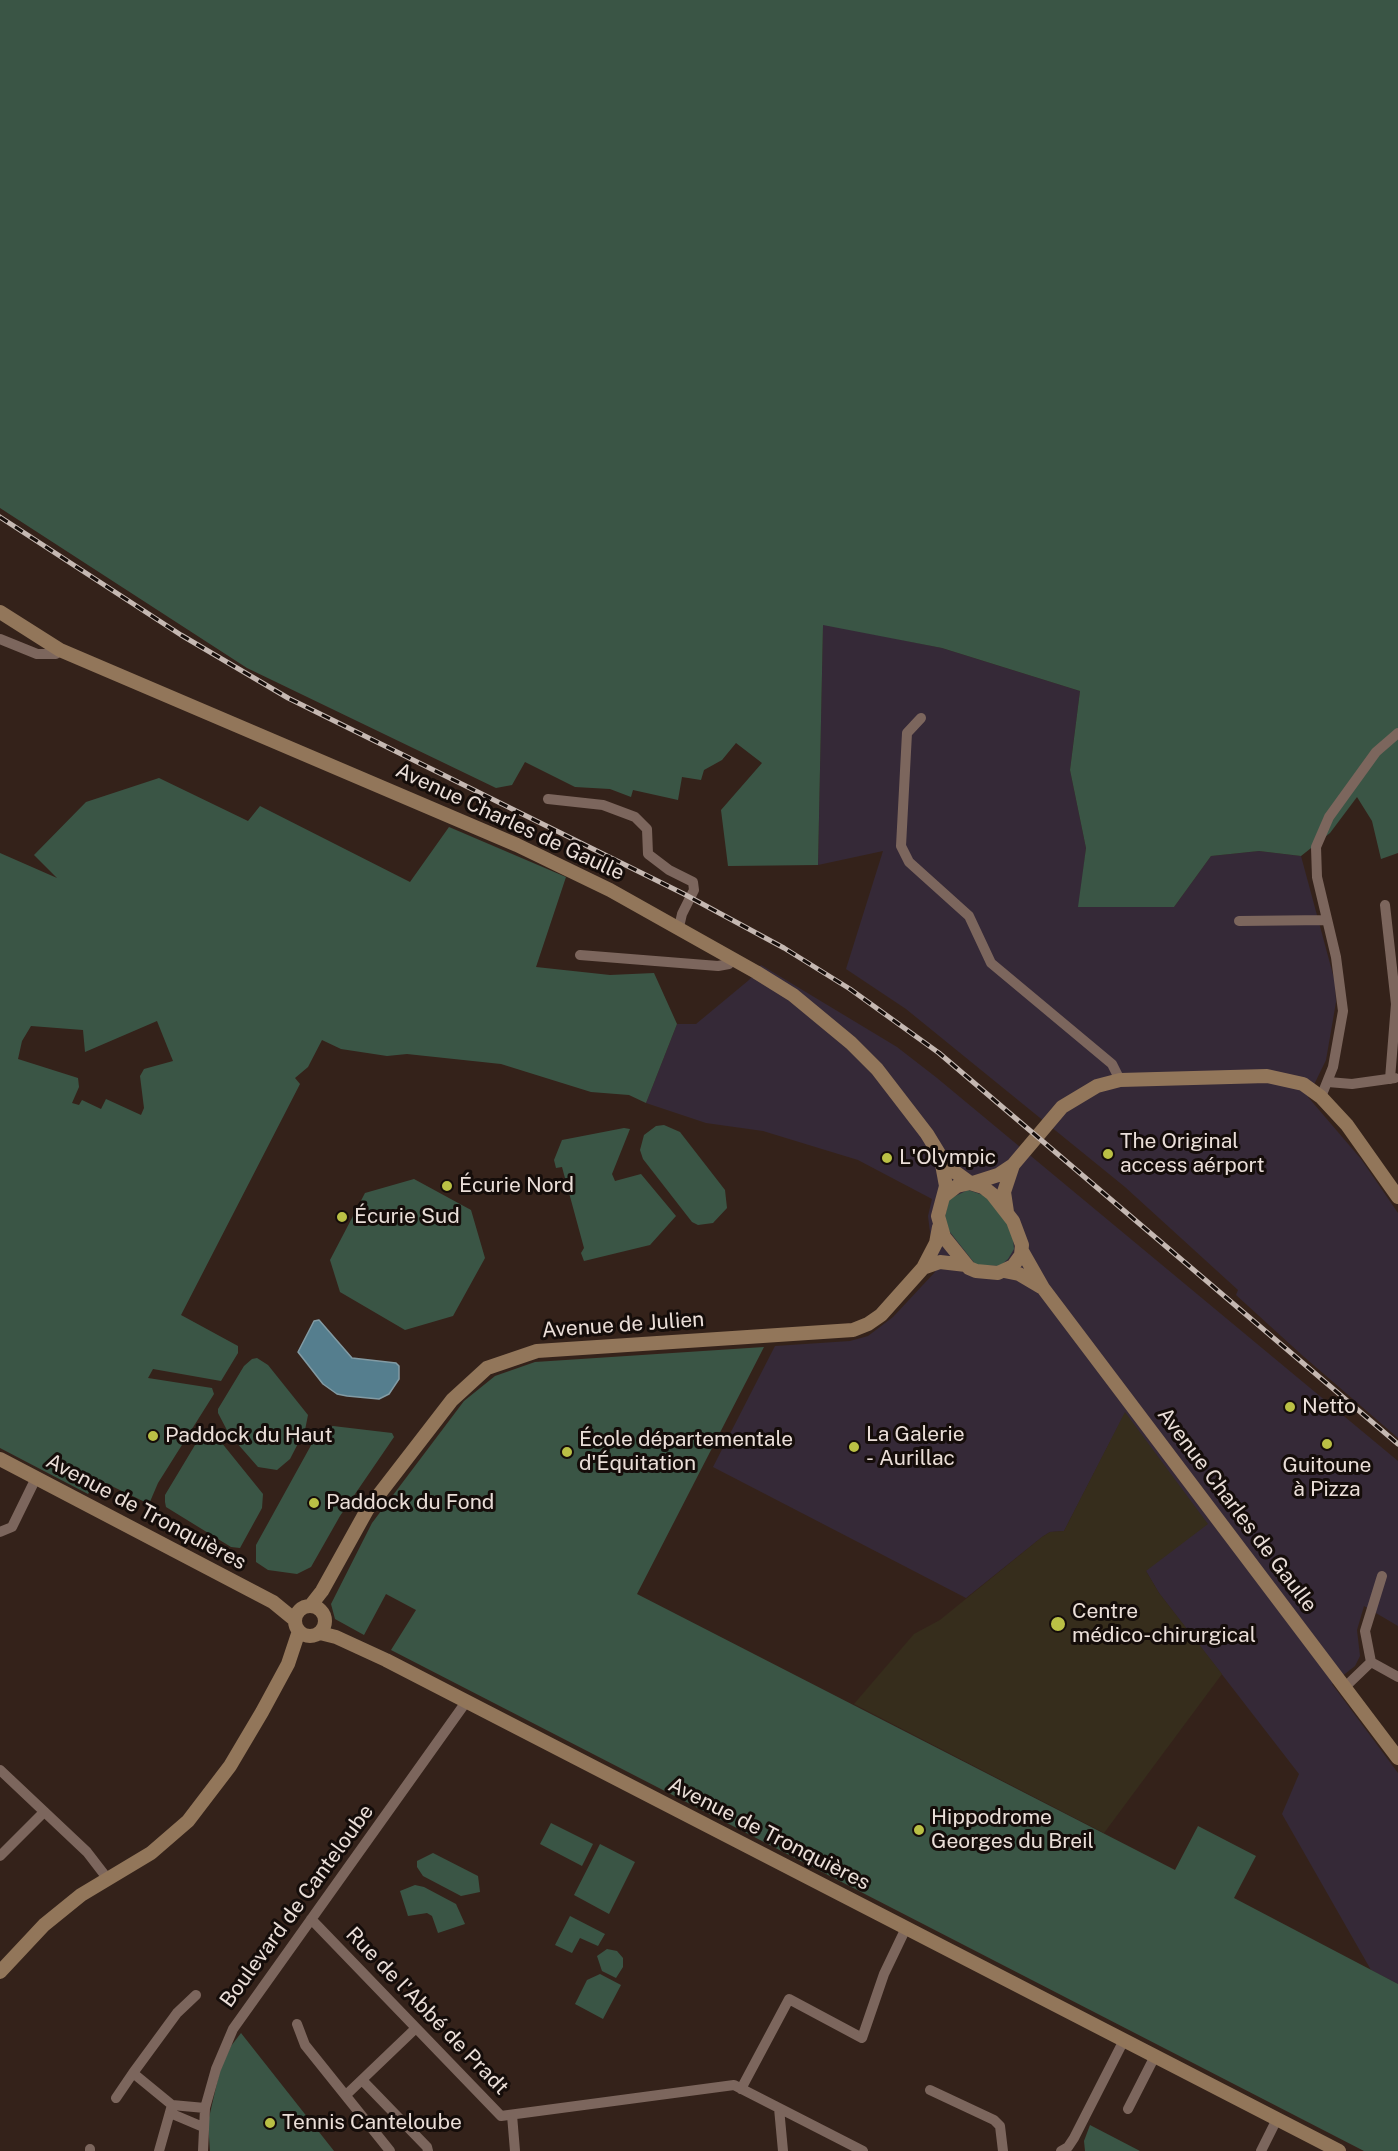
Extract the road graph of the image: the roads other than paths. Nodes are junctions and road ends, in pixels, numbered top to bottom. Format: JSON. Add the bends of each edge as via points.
{"nodes":[{"id":1,"x":0,"y":612,"type":"edge"},
{"id":2,"x":0,"y":639,"type":"edge"},
{"id":3,"x":60,"y":650,"type":"junction"},
{"id":4,"x":921,"y":718,"type":"dead end"},
{"id":5,"x":1398,"y":733,"type":"edge"},
{"id":6,"x":548,"y":800,"type":"dead end"},
{"id":7,"x":1385,"y":905,"type":"dead end"},
{"id":8,"x":680,"y":920,"type":"junction"},
{"id":9,"x":1327,"y":920,"type":"junction"},
{"id":10,"x":1239,"y":921,"type":"dead end"},
{"id":11,"x":580,"y":955,"type":"dead end"},
{"id":12,"x":733,"y":958,"type":"junction"},
{"id":13,"x":1394,"y":1078,"type":"edge"},
{"id":14,"x":1120,"y":1080,"type":"junction"},
{"id":15,"x":1328,"y":1082,"type":"junction"},
{"id":16,"x":1321,"y":1097,"type":"junction"},
{"id":17,"x":941,"y":1157,"type":"junction"},
{"id":18,"x":1013,"y":1165,"type":"junction"},
{"id":19,"x":972,"y":1183,"type":"junction"},
{"id":20,"x":944,"y":1196,"type":"junction"},
{"id":21,"x":1398,"y":1197,"type":"edge"},
{"id":22,"x":1007,"y":1213,"type":"junction"},
{"id":23,"x":939,"y":1227,"type":"junction"},
{"id":24,"x":1022,"y":1251,"type":"junction"},
{"id":25,"x":966,"y":1265,"type":"junction"},
{"id":26,"x":923,"y":1268,"type":"junction"},
{"id":27,"x":1004,"y":1271,"type":"junction"},
{"id":28,"x":1043,"y":1288,"type":"junction"},
{"id":29,"x":0,"y":1460,"type":"edge"},
{"id":30,"x":36,"y":1478,"type":"junction"},
{"id":31,"x":0,"y":1532,"type":"edge"},
{"id":32,"x":351,"y":1540,"type":"junction"},
{"id":33,"x":1382,"y":1576,"type":"dead end"},
{"id":34,"x":273,"y":1602,"type":"junction"},
{"id":35,"x":307,"y":1606,"type":"junction"},
{"id":36,"x":312,"y":1626,"type":"junction"},
{"id":37,"x":1371,"y":1662,"type":"junction"},
{"id":38,"x":1398,"y":1677,"type":"edge"},
{"id":39,"x":1345,"y":1687,"type":"junction"},
{"id":40,"x":466,"y":1702,"type":"junction"},
{"id":41,"x":1398,"y":1758,"type":"edge"},
{"id":42,"x":0,"y":1770,"type":"edge"},
{"id":43,"x":44,"y":1812,"type":"junction"},
{"id":44,"x":0,"y":1856,"type":"edge"},
{"id":45,"x":107,"y":1878,"type":"junction"},
{"id":46,"x":311,"y":1919,"type":"junction"},
{"id":47,"x":906,"y":1928,"type":"junction"},
{"id":48,"x":0,"y":1972,"type":"edge"},
{"id":49,"x":196,"y":1995,"type":"dead end"},
{"id":50,"x":297,"y":2024,"type":"dead end"},
{"id":51,"x":416,"y":2028,"type":"junction"},
{"id":52,"x":1124,"y":2040,"type":"junction"},
{"id":53,"x":1155,"y":2056,"type":"junction"},
{"id":54,"x":133,"y":2073,"type":"junction"},
{"id":55,"x":362,"y":2080,"type":"junction"},
{"id":56,"x":741,"y":2089,"type":"junction"},
{"id":57,"x":930,"y":2090,"type":"dead end"},
{"id":58,"x":346,"y":2095,"type":"junction"},
{"id":59,"x":116,"y":2098,"type":"dead end"},
{"id":60,"x":206,"y":2108,"type":"junction"},
{"id":61,"x":779,"y":2108,"type":"junction"},
{"id":62,"x":171,"y":2109,"type":"junction"},
{"id":63,"x":1128,"y":2109,"type":"dead end"},
{"id":64,"x":512,"y":2115,"type":"junction"},
{"id":65,"x":1277,"y":2119,"type":"junction"},
{"id":66,"x":203,"y":2127,"type":"junction"},
{"id":67,"x":860,"y":2150,"type":"edge"},
{"id":68,"x":159,"y":2151,"type":"edge"},
{"id":69,"x":203,"y":2151,"type":"edge"},
{"id":70,"x":390,"y":2151,"type":"edge"},
{"id":71,"x":428,"y":2151,"type":"edge"},
{"id":72,"x":515,"y":2151,"type":"edge"},
{"id":73,"x":783,"y":2151,"type":"edge"},
{"id":74,"x":1003,"y":2151,"type":"edge"},
{"id":75,"x":1061,"y":2151,"type":"edge"},
{"id":76,"x":1261,"y":2151,"type":"edge"},
{"id":77,"x":1339,"y":2151,"type":"edge"}],
"edges":[{"from":1,"to":3,"type":"street","name":"Avenue Charles de Gaulle"},
{"from":2,"to":3,"type":"street","via":[[37,654],[56,654]]},
{"from":3,"to":8,"type":"street","name":"Avenue Charles de Gaulle","via":[[517,845]]},
{"from":4,"to":14,"type":"street","via":[[907,733],[901,846],[909,862],[969,916],[991,963],[1112,1064]]},
{"from":5,"to":9,"type":"street","via":[[1376,752],[1329,817],[1316,847],[1317,877]]},
{"from":6,"to":8,"type":"street","via":[[603,806],[636,817],[646,830],[648,854],[693,882],[694,891]]},
{"from":7,"to":13,"type":"street","via":[[1396,1004]]},
{"from":8,"to":12,"type":"street","name":"Avenue Charles de Gaulle"},
{"from":9,"to":10,"type":"street"},
{"from":9,"to":15,"type":"street","via":[[1343,1011]]},
{"from":11,"to":12,"type":"street","via":[[718,966],[729,964]]},
{"from":12,"to":17,"type":"street","name":"Avenue Charles de Gaulle","via":[[793,995],[851,1043],[877,1068]]},
{"from":13,"to":15,"type":"street","via":[[1352,1084]]},
{"from":14,"to":16,"type":"street","via":[[1267,1076],[1303,1084]]},
{"from":14,"to":18,"type":"street","via":[[1079,1095],[1062,1107]]},
{"from":15,"to":16,"type":"street"},
{"from":16,"to":21,"type":"street","via":[[1347,1125]]},
{"from":17,"to":19,"type":"street","name":"Avenue Charles de Gaulle"},
{"from":17,"to":20,"type":"street","name":"Avenue Charles de Gaulle","via":[[946,1178]]},
{"from":18,"to":19,"type":"street","via":[[998,1175]]},
{"from":18,"to":22,"type":"street","via":[[1004,1192]]},
{"from":19,"to":20,"type":"street","via":[[957,1186]]},
{"from":19,"to":22,"type":"street","via":[[992,1194]]},
{"from":20,"to":23,"type":"street"},
{"from":22,"to":24,"type":"street","via":[[1017,1229]]},
{"from":23,"to":25,"type":"street"},
{"from":23,"to":26,"type":"street","name":"Avenue de Julien","via":[[936,1244]]},
{"from":24,"to":27,"type":"street","via":[[1018,1260]]},
{"from":24,"to":28,"type":"street","name":"Avenue Charles de Gaulle"},
{"from":25,"to":26,"type":"street","via":[[940,1262]]},
{"from":25,"to":27,"type":"street","via":[[986,1273]]},
{"from":26,"to":32,"type":"street","name":"Avenue de Julien","via":[[880,1315],[853,1330],[537,1352],[487,1368],[452,1400],[368,1510]]},
{"from":27,"to":28,"type":"street","name":"Avenue Charles de Gaulle","via":[[1020,1274]]},
{"from":28,"to":39,"type":"street","name":"Avenue Charles de Gaulle"},
{"from":29,"to":30,"type":"street","name":"Avenue de Tronquières"},
{"from":30,"to":31,"type":"street","via":[[12,1527]]},
{"from":30,"to":34,"type":"street","name":"Avenue de Tronquières"},
{"from":32,"to":35,"type":"street","name":"Avenue de Julien","via":[[322,1591]]},
{"from":32,"to":36,"type":"street","name":"Avenue de Julien"},
{"from":33,"to":37,"type":"street","via":[[1365,1631]]},
{"from":34,"to":35,"type":"street","name":"Avenue de Tronquières"},
{"from":34,"to":36,"type":"street","name":"Avenue de Tronquières"},
{"from":35,"to":36,"type":"street","via":[[319,1608]]},
{"from":35,"to":36,"type":"street","name":"Avenue de Julien","via":[[297,1612]]},
{"from":36,"to":40,"type":"street","name":"Avenue de Tronquières"},
{"from":36,"to":45,"type":"street","name":"Avenue de Julien","via":[[230,1766],[188,1821],[159,1848]]},
{"from":37,"to":38,"type":"street"},
{"from":37,"to":39,"type":"street"},
{"from":39,"to":41,"type":"street","name":"Avenue Charles de Gaulle"},
{"from":40,"to":46,"type":"street","name":"Boulevard de Canteloube"},
{"from":40,"to":47,"type":"street","name":"Avenue de Tronquières"},
{"from":42,"to":43,"type":"street"},
{"from":43,"to":44,"type":"street"},
{"from":43,"to":45,"type":"street","via":[[87,1852]]},
{"from":45,"to":48,"type":"street","name":"Avenue de Julien","via":[[44,1925]]},
{"from":46,"to":51,"type":"street","name":"Rue de l'Abbé de Pradt"},
{"from":46,"to":60,"type":"street","name":"Boulevard de Canteloube","via":[[233,2029],[216,2069]]},
{"from":47,"to":52,"type":"street","name":"Avenue de Tronquières"},
{"from":47,"to":56,"type":"street","via":[[884,1974],[862,2038],[789,1999]]},
{"from":49,"to":54,"type":"street","via":[[177,2013]]},
{"from":50,"to":58,"type":"street","via":[[305,2045]]},
{"from":51,"to":55,"type":"street"},
{"from":51,"to":64,"type":"street","name":"Rue de l'Abbé de Pradt","via":[[501,2116]]},
{"from":52,"to":53,"type":"street","name":"Avenue de Tronquières"},
{"from":52,"to":75,"type":"street","via":[[1074,2138]]},
{"from":53,"to":63,"type":"street"},
{"from":53,"to":65,"type":"street","name":"Avenue de Tronquières"},
{"from":54,"to":59,"type":"street"},
{"from":54,"to":62,"type":"street"},
{"from":55,"to":58,"type":"street"},
{"from":55,"to":71,"type":"street"},
{"from":56,"to":61,"type":"street","name":"Rue de l'Abbé de Pradt"},
{"from":56,"to":64,"type":"street","name":"Rue de l'Abbé de Pradt","via":[[734,2085]]},
{"from":57,"to":74,"type":"street","via":[[994,2120],[1000,2126]]},
{"from":58,"to":70,"type":"street"},
{"from":60,"to":62,"type":"street"},
{"from":60,"to":66,"type":"street","name":"Boulevard de Canteloube"},
{"from":61,"to":67,"type":"street","name":"Rue de l'Abbé de Pradt"},
{"from":61,"to":73,"type":"street"},
{"from":62,"to":66,"type":"street"},
{"from":62,"to":68,"type":"street"},
{"from":64,"to":72,"type":"street"},
{"from":65,"to":76,"type":"street"},
{"from":65,"to":77,"type":"street","name":"Avenue de Tronquières"},
{"from":66,"to":69,"type":"street","name":"Boulevard de Canteloube"}]}
